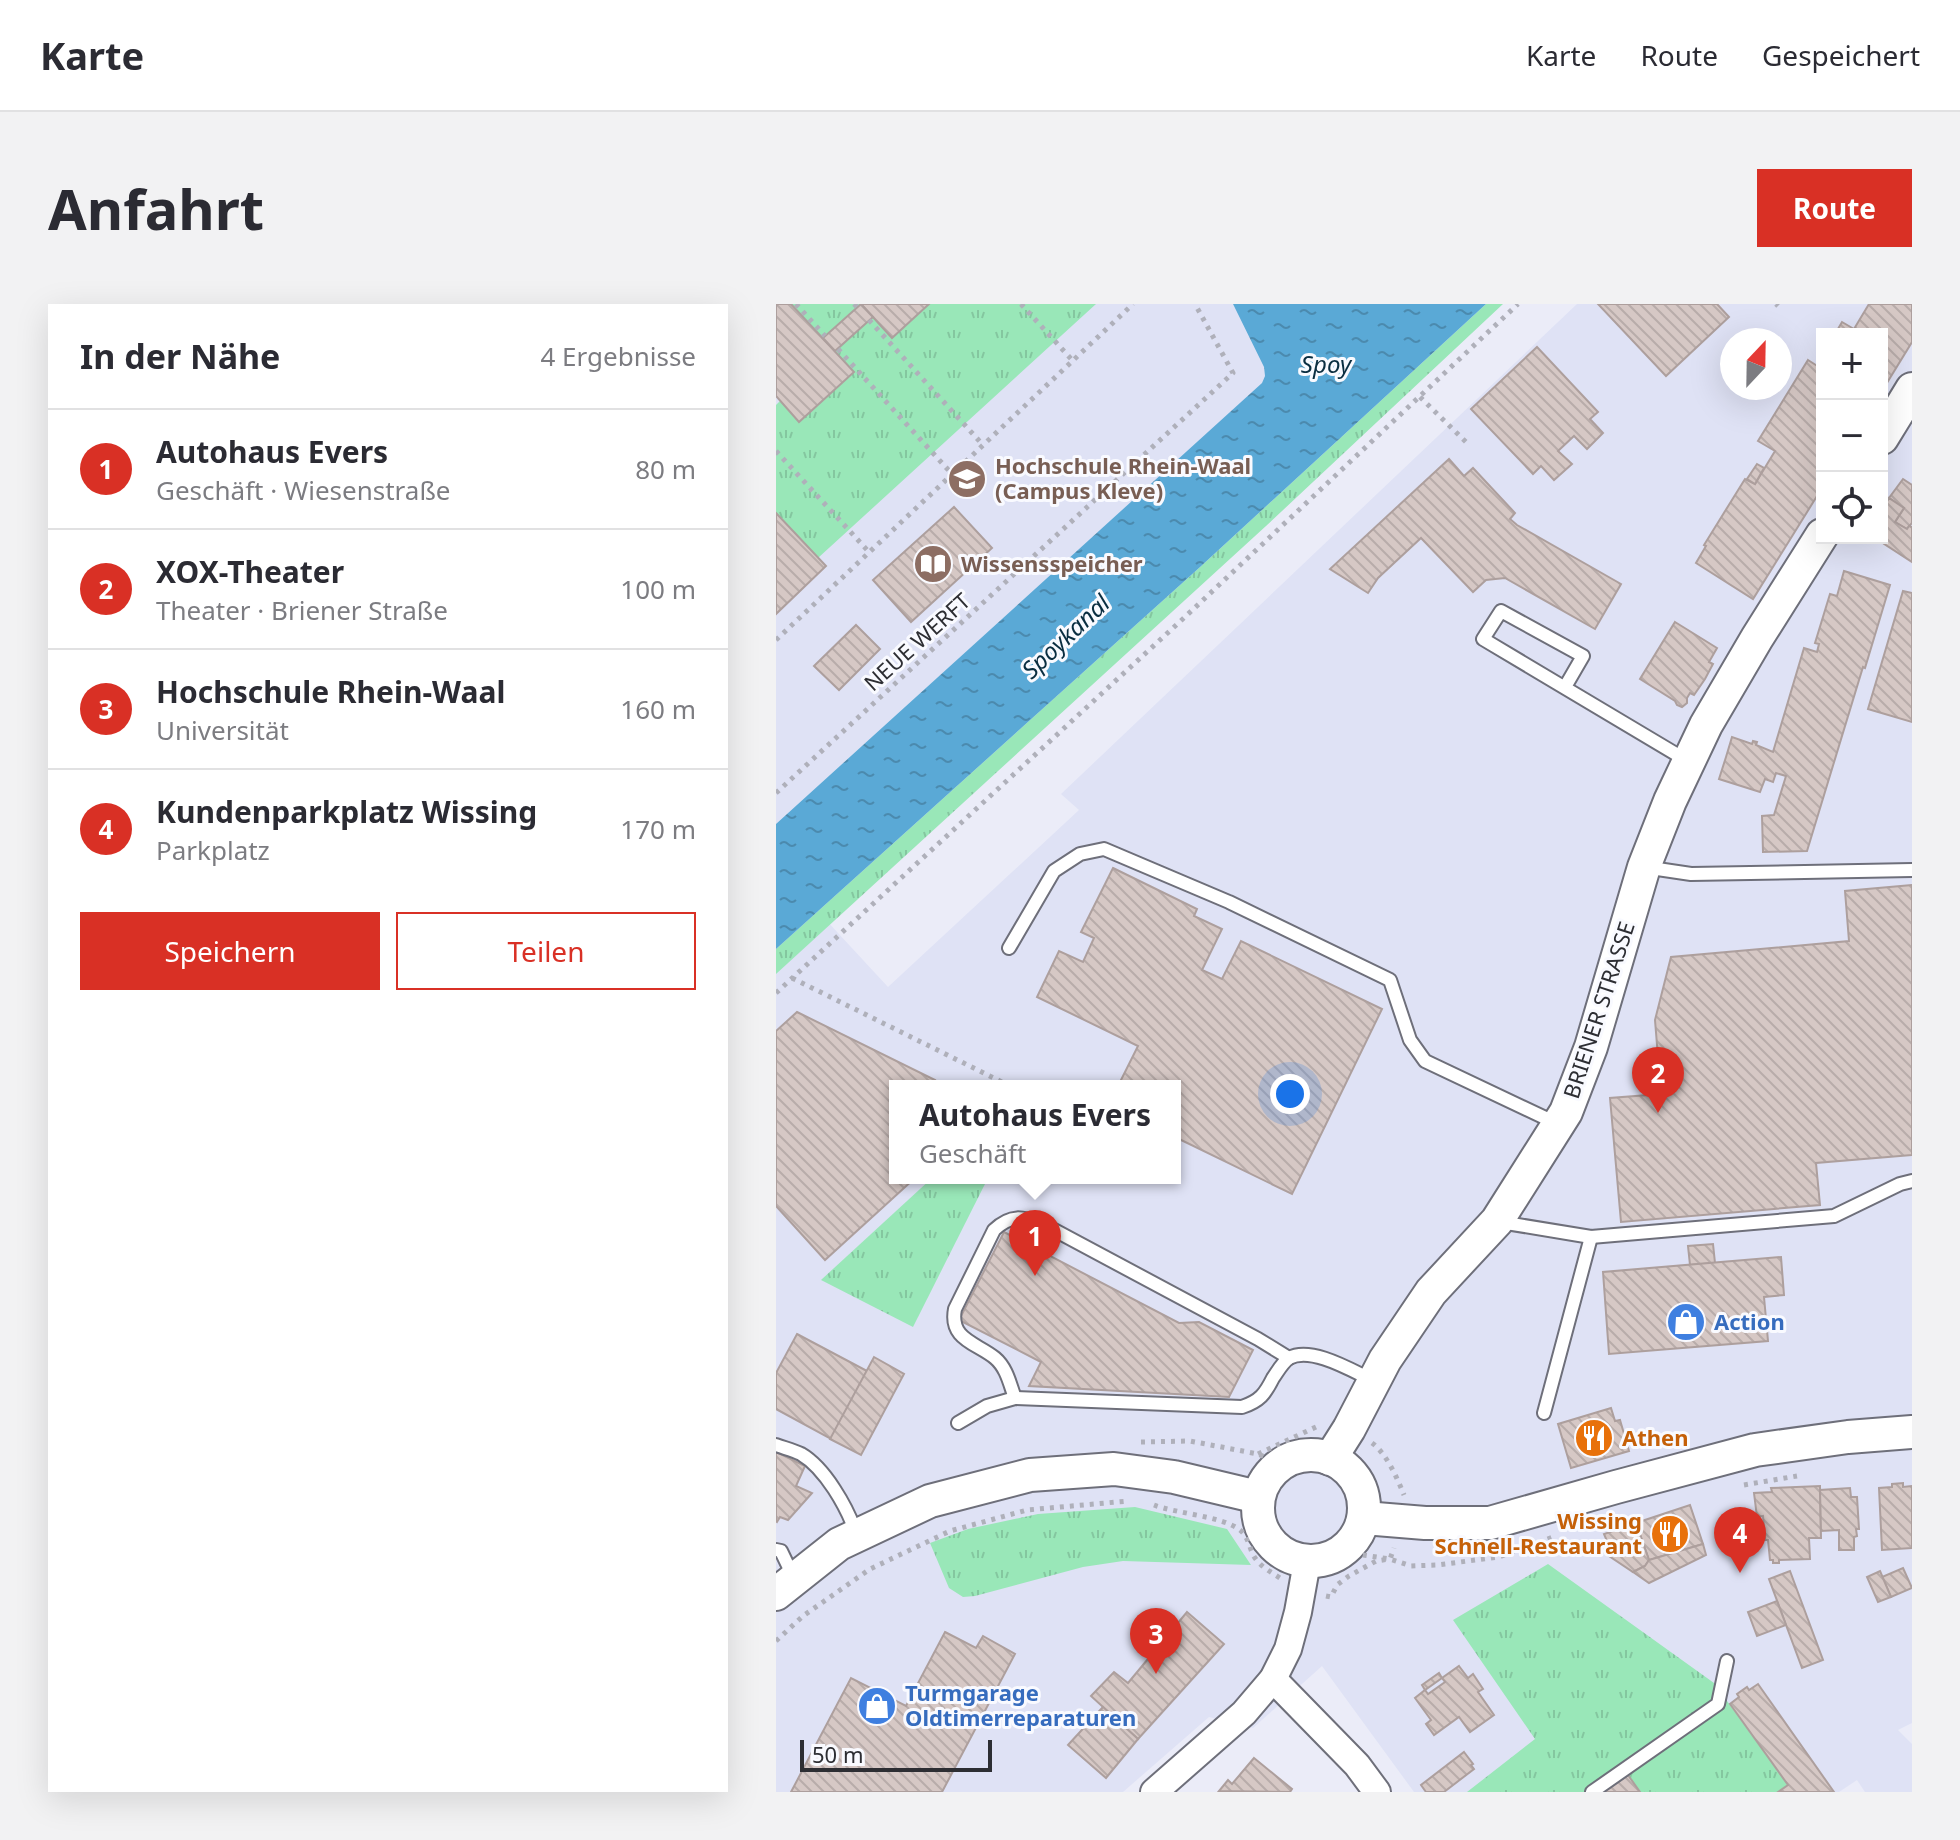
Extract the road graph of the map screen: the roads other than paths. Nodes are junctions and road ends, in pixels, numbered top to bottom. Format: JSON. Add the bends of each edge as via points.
{"nodes":[{"id":1,"x":1912,"y":389,"type":"edge"},
{"id":2,"x":1888,"y":428,"type":"edge"},
{"id":3,"x":1816,"y":544,"type":"edge"},
{"id":4,"x":1565,"y":687,"type":"junction"},
{"id":5,"x":1689,"y":762,"type":"junction"},
{"id":6,"x":1644,"y":867,"type":"junction"},
{"id":7,"x":1912,"y":870,"type":"edge"},
{"id":8,"x":1009,"y":948,"type":"dead end"},
{"id":9,"x":1559,"y":1124,"type":"junction"},
{"id":10,"x":1912,"y":1181,"type":"edge"},
{"id":11,"x":1497,"y":1221,"type":"junction"},
{"id":12,"x":1591,"y":1237,"type":"junction"},
{"id":13,"x":1289,"y":1358,"type":"junction"},
{"id":14,"x":1374,"y":1380,"type":"junction"},
{"id":15,"x":1015,"y":1398,"type":"junction"},
{"id":16,"x":1544,"y":1413,"type":"dead end"},
{"id":17,"x":958,"y":1423,"type":"dead end"},
{"id":18,"x":1912,"y":1432,"type":"edge"},
{"id":19,"x":776,"y":1445,"type":"edge"},
{"id":20,"x":1330,"y":1459,"type":"junction"},
{"id":21,"x":1258,"y":1497,"type":"junction"},
{"id":22,"x":1364,"y":1518,"type":"junction"},
{"id":23,"x":857,"y":1536,"type":"junction"},
{"id":24,"x":776,"y":1550,"type":"edge"},
{"id":25,"x":1305,"y":1576,"type":"junction"},
{"id":26,"x":786,"y":1587,"type":"edge"},
{"id":27,"x":1727,"y":1661,"type":"dead end"},
{"id":28,"x":1273,"y":1679,"type":"junction"},
{"id":29,"x":1154,"y":1792,"type":"edge"},
{"id":30,"x":1377,"y":1792,"type":"edge"},
{"id":31,"x":1592,"y":1792,"type":"edge"}],
"edges":[{"from":1,"to":2,"type":"street"},
{"from":3,"to":5,"type":"street","name":"BRIENER STRASSE"},
{"from":4,"to":4,"type":"lane","via":[[1483,639],[1501,611],[1583,656]]},
{"from":4,"to":5,"type":"lane"},
{"from":5,"to":6,"type":"street","name":"BRIENER STRASSE"},
{"from":6,"to":7,"type":"lane","via":[[1691,874]]},
{"from":6,"to":9,"type":"street","name":"BRIENER STRASSE","via":[[1591,1047]]},
{"from":8,"to":9,"type":"lane","via":[[1054,871],[1080,854],[1104,849],[1390,980],[1410,1040],[1425,1061]]},
{"from":9,"to":11,"type":"street","name":"BRIENER STRASSE"},
{"from":10,"to":12,"type":"lane","via":[[1834,1216]]},
{"from":11,"to":12,"type":"lane"},
{"from":11,"to":14,"type":"street","name":"BRIENER STRASSE","via":[[1431,1292]]},
{"from":12,"to":16,"type":"lane"},
{"from":13,"to":14,"type":"lane","via":[[1315,1355]]},
{"from":13,"to":15,"type":"lane","via":[[1256,1403],[1242,1407]]},
{"from":13,"to":15,"type":"lane","via":[[1043,1224],[1013,1218],[994,1230],[953,1319],[957,1332],[1004,1369]]},
{"from":14,"to":20,"type":"street","name":"BRIENER STRASSE"},
{"from":15,"to":17,"type":"lane"},
{"from":18,"to":22,"type":"street","via":[[1755,1450],[1490,1523]]},
{"from":19,"to":23,"type":"lane","via":[[801,1454],[822,1471]]},
{"from":20,"to":21,"type":"street","via":[[1269,1459]]},
{"from":20,"to":22,"type":"street","via":[[1358,1482]]},
{"from":21,"to":23,"type":"street","via":[[1114,1469],[1030,1475],[930,1501]]},
{"from":21,"to":25,"type":"street","via":[[1263,1533]]},
{"from":22,"to":25,"type":"street","via":[[1343,1552]]},
{"from":23,"to":26,"type":"street","via":[[839,1544]]},
{"from":24,"to":26,"type":"lane","via":[[781,1551]]},
{"from":25,"to":28,"type":"street","via":[[1288,1649]]},
{"from":27,"to":31,"type":"lane","via":[[1718,1704]]},
{"from":28,"to":29,"type":"street","via":[[1244,1713]]},
{"from":28,"to":30,"type":"street"}]}
